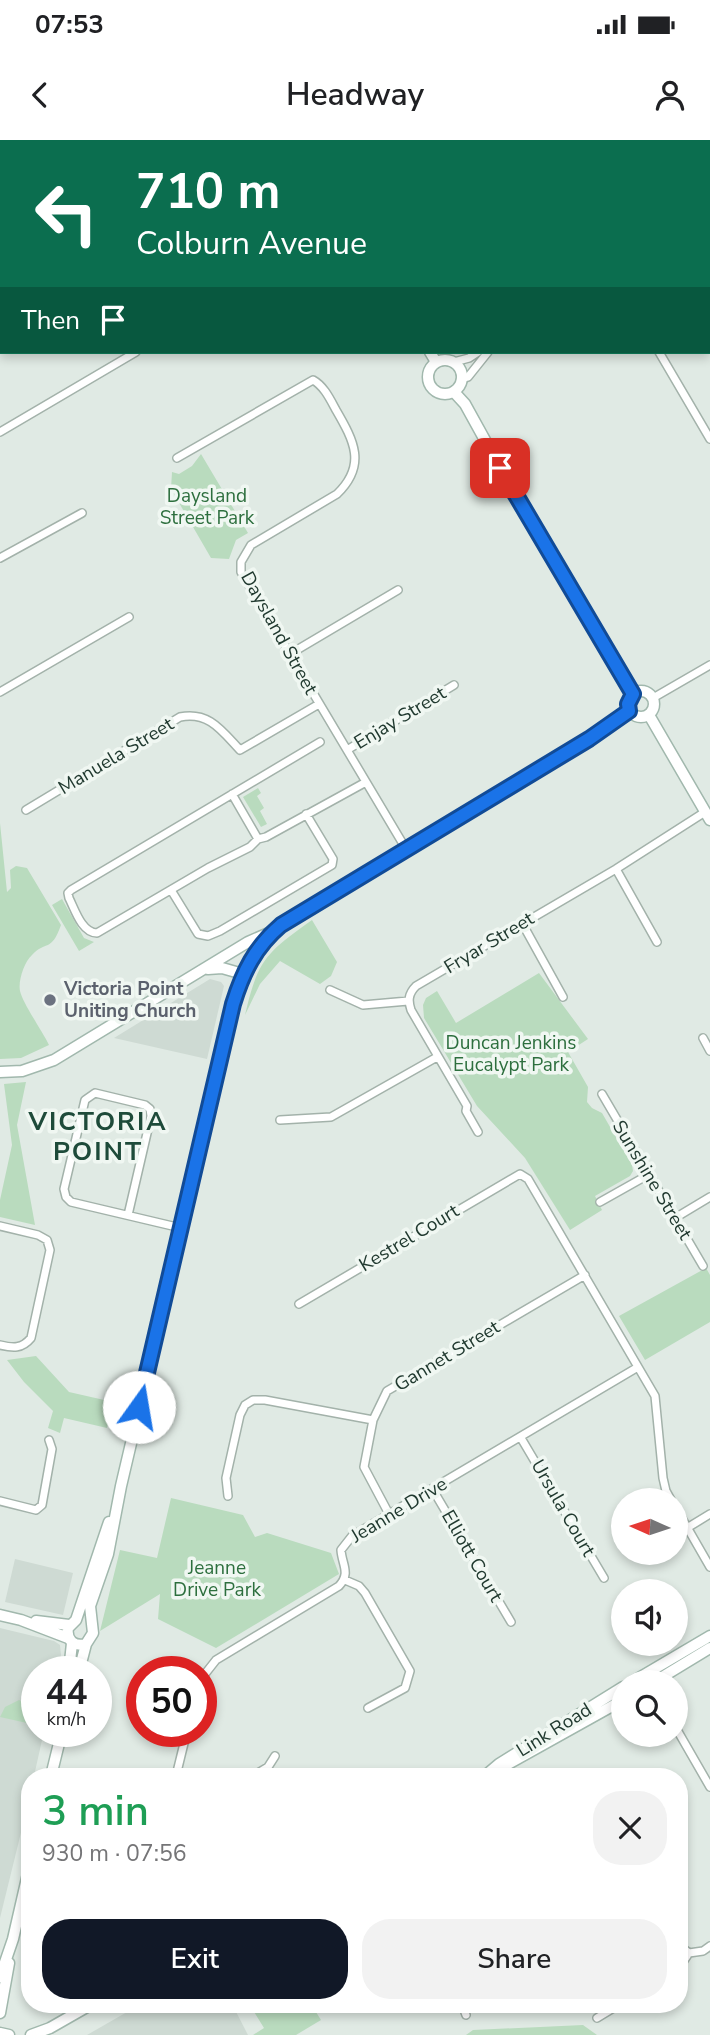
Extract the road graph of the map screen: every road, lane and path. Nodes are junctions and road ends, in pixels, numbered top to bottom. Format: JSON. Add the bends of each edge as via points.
{"nodes":[{"id":1,"x":120,"y":354,"type":"edge"},
{"id":2,"x":133,"y":354,"type":"edge"},
{"id":3,"x":431,"y":354,"type":"edge"},
{"id":4,"x":475,"y":354,"type":"edge"},
{"id":5,"x":486,"y":354,"type":"edge"},
{"id":6,"x":660,"y":354,"type":"edge"},
{"id":7,"x":124,"y":359,"type":"junction"},
{"id":8,"x":436,"y":362,"type":"junction"},
{"id":9,"x":454,"y":362,"type":"junction"},
{"id":10,"x":463,"y":378,"type":"junction"},
{"id":11,"x":453,"y":392,"type":"junction"},
{"id":12,"x":0,"y":432,"type":"edge"},
{"id":13,"x":710,"y":439,"type":"edge"},
{"id":14,"x":177,"y":458,"type":"dead end"},
{"id":15,"x":82,"y":513,"type":"dead end"},
{"id":16,"x":0,"y":558,"type":"edge"},
{"id":17,"x":398,"y":590,"type":"dead end"},
{"id":18,"x":129,"y":617,"type":"dead end"},
{"id":19,"x":290,"y":654,"type":"junction"},
{"id":20,"x":710,"y":665,"type":"edge"},
{"id":21,"x":454,"y":685,"type":"dead end"},
{"id":22,"x":0,"y":692,"type":"edge"},
{"id":23,"x":633,"y":694,"type":"junction"},
{"id":24,"x":653,"y":698,"type":"junction"},
{"id":25,"x":319,"y":704,"type":"junction"},
{"id":26,"x":629,"y":711,"type":"junction"},
{"id":27,"x":649,"y":715,"type":"junction"},
{"id":28,"x":320,"y":742,"type":"dead end"},
{"id":29,"x":347,"y":750,"type":"junction"},
{"id":30,"x":366,"y":782,"type":"junction"},
{"id":31,"x":232,"y":794,"type":"junction"},
{"id":32,"x":26,"y":810,"type":"dead end"},
{"id":33,"x":306,"y":814,"type":"junction"},
{"id":34,"x":708,"y":816,"type":"edge"},
{"id":35,"x":258,"y":839,"type":"junction"},
{"id":36,"x":406,"y":849,"type":"junction"},
{"id":37,"x":616,"y":869,"type":"junction"},
{"id":38,"x":171,"y":890,"type":"junction"},
{"id":39,"x":522,"y":923,"type":"junction"},
{"id":40,"x":272,"y":932,"type":"junction"},
{"id":41,"x":657,"y":942,"type":"dead end"},
{"id":42,"x":204,"y":970,"type":"junction"},
{"id":43,"x":243,"y":974,"type":"junction"},
{"id":44,"x":330,"y":990,"type":"dead end"},
{"id":45,"x":563,"y":997,"type":"dead end"},
{"id":46,"x":408,"y":1001,"type":"junction"},
{"id":47,"x":702,"y":1038,"type":"dead end"},
{"id":48,"x":710,"y":1051,"type":"edge"},
{"id":49,"x":438,"y":1057,"type":"junction"},
{"id":50,"x":0,"y":1072,"type":"edge"},
{"id":51,"x":602,"y":1094,"type":"dead end"},
{"id":52,"x":280,"y":1120,"type":"dead end"},
{"id":53,"x":478,"y":1132,"type":"dead end"},
{"id":54,"x":648,"y":1175,"type":"junction"},
{"id":55,"x":710,"y":1197,"type":"edge"},
{"id":56,"x":600,"y":1202,"type":"dead end"},
{"id":57,"x":128,"y":1215,"type":"junction"},
{"id":58,"x":675,"y":1218,"type":"junction"},
{"id":59,"x":0,"y":1226,"type":"edge"},
{"id":60,"x":181,"y":1228,"type":"junction"},
{"id":61,"x":703,"y":1266,"type":"dead end"},
{"id":62,"x":584,"y":1275,"type":"junction"},
{"id":63,"x":299,"y":1304,"type":"dead end"},
{"id":64,"x":0,"y":1345,"type":"edge"},
{"id":65,"x":638,"y":1367,"type":"junction"},
{"id":66,"x":373,"y":1420,"type":"junction"},
{"id":67,"x":521,"y":1438,"type":"junction"},
{"id":68,"x":49,"y":1440,"type":"dead end"},
{"id":69,"x":121,"y":1486,"type":"junction"},
{"id":70,"x":665,"y":1488,"type":"edge"},
{"id":71,"x":433,"y":1490,"type":"junction"},
{"id":72,"x":228,"y":1496,"type":"dead end"},
{"id":73,"x":0,"y":1501,"type":"edge"},
{"id":74,"x":389,"y":1514,"type":"junction"},
{"id":75,"x":710,"y":1514,"type":"edge"},
{"id":76,"x":688,"y":1527,"type":"edge"},
{"id":77,"x":688,"y":1530,"type":"edge"},
{"id":78,"x":710,"y":1567,"type":"edge"},
{"id":79,"x":604,"y":1578,"type":"dead end"},
{"id":80,"x":345,"y":1580,"type":"junction"},
{"id":81,"x":0,"y":1615,"type":"edge"},
{"id":82,"x":22,"y":1620,"type":"junction"},
{"id":83,"x":73,"y":1622,"type":"junction"},
{"id":84,"x":511,"y":1622,"type":"dead end"},
{"id":85,"x":91,"y":1625,"type":"junction"},
{"id":86,"x":710,"y":1636,"type":"edge"},
{"id":87,"x":70,"y":1640,"type":"junction"},
{"id":88,"x":86,"y":1644,"type":"junction"},
{"id":89,"x":710,"y":1648,"type":"edge"},
{"id":90,"x":69,"y":1656,"type":"edge"},
{"id":91,"x":83,"y":1656,"type":"edge"},
{"id":92,"x":217,"y":1659,"type":"edge"},
{"id":93,"x":659,"y":1670,"type":"edge"},
{"id":94,"x":674,"y":1670,"type":"edge"},
{"id":95,"x":611,"y":1694,"type":"edge"},
{"id":96,"x":611,"y":1707,"type":"edge"},
{"id":97,"x":368,"y":1708,"type":"dead end"},
{"id":98,"x":58,"y":1747,"type":"edge"},
{"id":99,"x":183,"y":1747,"type":"edge"},
{"id":100,"x":687,"y":1747,"type":"edge"},
{"id":101,"x":275,"y":1756,"type":"dead end"},
{"id":102,"x":53,"y":1768,"type":"edge"},
{"id":103,"x":178,"y":1768,"type":"edge"},
{"id":104,"x":266,"y":1768,"type":"edge"},
{"id":105,"x":495,"y":1768,"type":"edge"},
{"id":106,"x":504,"y":1768,"type":"edge"},
{"id":107,"x":710,"y":1787,"type":"edge"},
{"id":108,"x":21,"y":1904,"type":"edge"},
{"id":109,"x":13,"y":1939,"type":"junction"},
{"id":110,"x":710,"y":1946,"type":"edge"},
{"id":111,"x":689,"y":1953,"type":"edge"},
{"id":112,"x":0,"y":1977,"type":"edge"},
{"id":113,"x":0,"y":2013,"type":"edge"},
{"id":114,"x":78,"y":2013,"type":"edge"},
{"id":115,"x":605,"y":2013,"type":"edge"},
{"id":116,"x":597,"y":2018,"type":"dead end"},
{"id":117,"x":47,"y":2032,"type":"edge"},
{"id":118,"x":0,"y":2033,"type":"edge"},
{"id":119,"x":9,"y":2035,"type":"edge"},
{"id":120,"x":31,"y":2035,"type":"edge"}],
"edges":[{"from":1,"to":7,"type":"street"},
{"from":2,"to":7,"type":"street"},
{"from":3,"to":8,"type":"main road"},
{"from":4,"to":9,"type":"street"},
{"from":5,"to":10,"type":"street"},
{"from":6,"to":13,"type":"street"},
{"from":7,"to":12,"type":"street"},
{"from":8,"to":9,"type":"main road"},
{"from":8,"to":11,"type":"main road","via":[[429,370],[430,386],[443,394]]},
{"from":9,"to":10,"type":"main road"},
{"from":10,"to":11,"type":"main road"},
{"from":11,"to":23,"type":"main road","via":[[465,404]]},
{"from":14,"to":19,"type":"street","name":"Daysland Street","via":[[313,380],[321,384],[351,437],[352,475],[337,494],[251,545],[241,562],[241,572]]},
{"from":15,"to":16,"type":"street"},
{"from":17,"to":19,"type":"street"},
{"from":18,"to":22,"type":"street"},
{"from":19,"to":25,"type":"street","name":"Daysland Street"},
{"from":20,"to":24,"type":"street"},
{"from":21,"to":29,"type":"street","name":"Enjay Street"},
{"from":23,"to":24,"type":"main road","via":[[644,691]]},
{"from":23,"to":26,"type":"main road"},
{"from":24,"to":27,"type":"main road"},
{"from":25,"to":29,"type":"street","name":"Daysland Street"},
{"from":25,"to":32,"type":"street","name":"Manuela Street","via":[[240,750],[210,720],[180,717]]},
{"from":26,"to":27,"type":"main road","via":[[636,717]]},
{"from":26,"to":36,"type":"main road"},
{"from":27,"to":34,"type":"main road"},
{"from":28,"to":31,"type":"street"},
{"from":29,"to":30,"type":"street","name":"Daysland Street"},
{"from":30,"to":33,"type":"street"},
{"from":30,"to":36,"type":"street","name":"Daysland Street"},
{"from":31,"to":35,"type":"street"},
{"from":31,"to":38,"type":"street","via":[[68,892],[86,930],[97,933]]},
{"from":33,"to":35,"type":"street"},
{"from":33,"to":38,"type":"street","via":[[332,864],[220,931],[198,934]]},
{"from":34,"to":37,"type":"street","name":"Fryar Street"},
{"from":35,"to":38,"type":"street"},
{"from":36,"to":40,"type":"main road"},
{"from":37,"to":39,"type":"street","name":"Fryar Street"},
{"from":37,"to":41,"type":"street"},
{"from":39,"to":45,"type":"street"},
{"from":39,"to":46,"type":"street","name":"Fryar Street","via":[[415,986]]},
{"from":40,"to":42,"type":"main road"},
{"from":40,"to":43,"type":"main road"},
{"from":42,"to":43,"type":"main road","via":[[219,968]]},
{"from":42,"to":50,"type":"main road","via":[[54,1060],[22,1071]]},
{"from":43,"to":60,"type":"main road"},
{"from":44,"to":46,"type":"street","via":[[363,1005]]},
{"from":46,"to":49,"type":"street"},
{"from":47,"to":48,"type":"street"},
{"from":49,"to":52,"type":"street","via":[[331,1117]]},
{"from":49,"to":53,"type":"street"},
{"from":51,"to":54,"type":"street","name":"Sunshine Street"},
{"from":54,"to":56,"type":"street"},
{"from":54,"to":58,"type":"street","name":"Sunshine Street"},
{"from":55,"to":58,"type":"street"},
{"from":57,"to":57,"type":"street","via":[[66,1197],[64,1189],[85,1100],[95,1093],[150,1109]]},
{"from":57,"to":60,"type":"street"},
{"from":58,"to":61,"type":"street","name":"Sunshine Street"},
{"from":59,"to":64,"type":"street","via":[[38,1235],[47,1240],[50,1250],[31,1338],[15,1348]]},
{"from":60,"to":69,"type":"main road"},
{"from":62,"to":63,"type":"street","name":"Kestrel Court","via":[[528,1179],[520,1174]]},
{"from":62,"to":65,"type":"street"},
{"from":62,"to":66,"type":"street","name":"Gannet Street","via":[[387,1391]]},
{"from":65,"to":67,"type":"street","name":"Jeanne Drive"},
{"from":65,"to":70,"type":"street","via":[[655,1396]]},
{"from":66,"to":72,"type":"street","via":[[253,1400],[240,1415],[226,1478]]},
{"from":66,"to":74,"type":"street","name":"Gannet Street","via":[[364,1467]]},
{"from":67,"to":71,"type":"street","name":"Jeanne Drive"},
{"from":67,"to":79,"type":"street","name":"Ursula Court"},
{"from":68,"to":73,"type":"street","via":[[52,1449],[42,1505],[36,1510]]},
{"from":69,"to":83,"type":"main road"},
{"from":69,"to":85,"type":"main road","via":[[108,1554],[90,1606]]},
{"from":71,"to":74,"type":"street","name":"Jeanne Drive"},
{"from":71,"to":84,"type":"street","name":"Elliott Court"},
{"from":74,"to":80,"type":"street","name":"Jeanne Drive","via":[[345,1543],[341,1550]]},
{"from":75,"to":76,"type":"street"},
{"from":77,"to":78,"type":"street"},
{"from":80,"to":92,"type":"street"},
{"from":80,"to":97,"type":"street","via":[[365,1593],[410,1671],[405,1688]]},
{"from":81,"to":82,"type":"main road"},
{"from":82,"to":83,"type":"main road"},
{"from":82,"to":87,"type":"main road"},
{"from":83,"to":85,"type":"main road","via":[[84,1620]]},
{"from":83,"to":87,"type":"main road"},
{"from":85,"to":88,"type":"main road","via":[[92,1638]]},
{"from":86,"to":93,"type":"main road"},
{"from":87,"to":88,"type":"main road"},
{"from":87,"to":90,"type":"main road"},
{"from":88,"to":91,"type":"main road"},
{"from":89,"to":94,"type":"main road"},
{"from":95,"to":105,"type":"main road","name":"Link Road"},
{"from":96,"to":106,"type":"main road","name":"Link Road"},
{"from":98,"to":102,"type":"main road"},
{"from":99,"to":103,"type":"street"},
{"from":100,"to":107,"type":"street"},
{"from":101,"to":104,"type":"street"},
{"from":108,"to":109,"type":"main road"},
{"from":109,"to":112,"type":"main road"},
{"from":109,"to":113,"type":"main road"},
{"from":110,"to":111,"type":"street"},
{"from":114,"to":117,"type":"main road"},
{"from":115,"to":116,"type":"street"},
{"from":117,"to":120,"type":"main road"},
{"from":118,"to":119,"type":"main road"}]}
